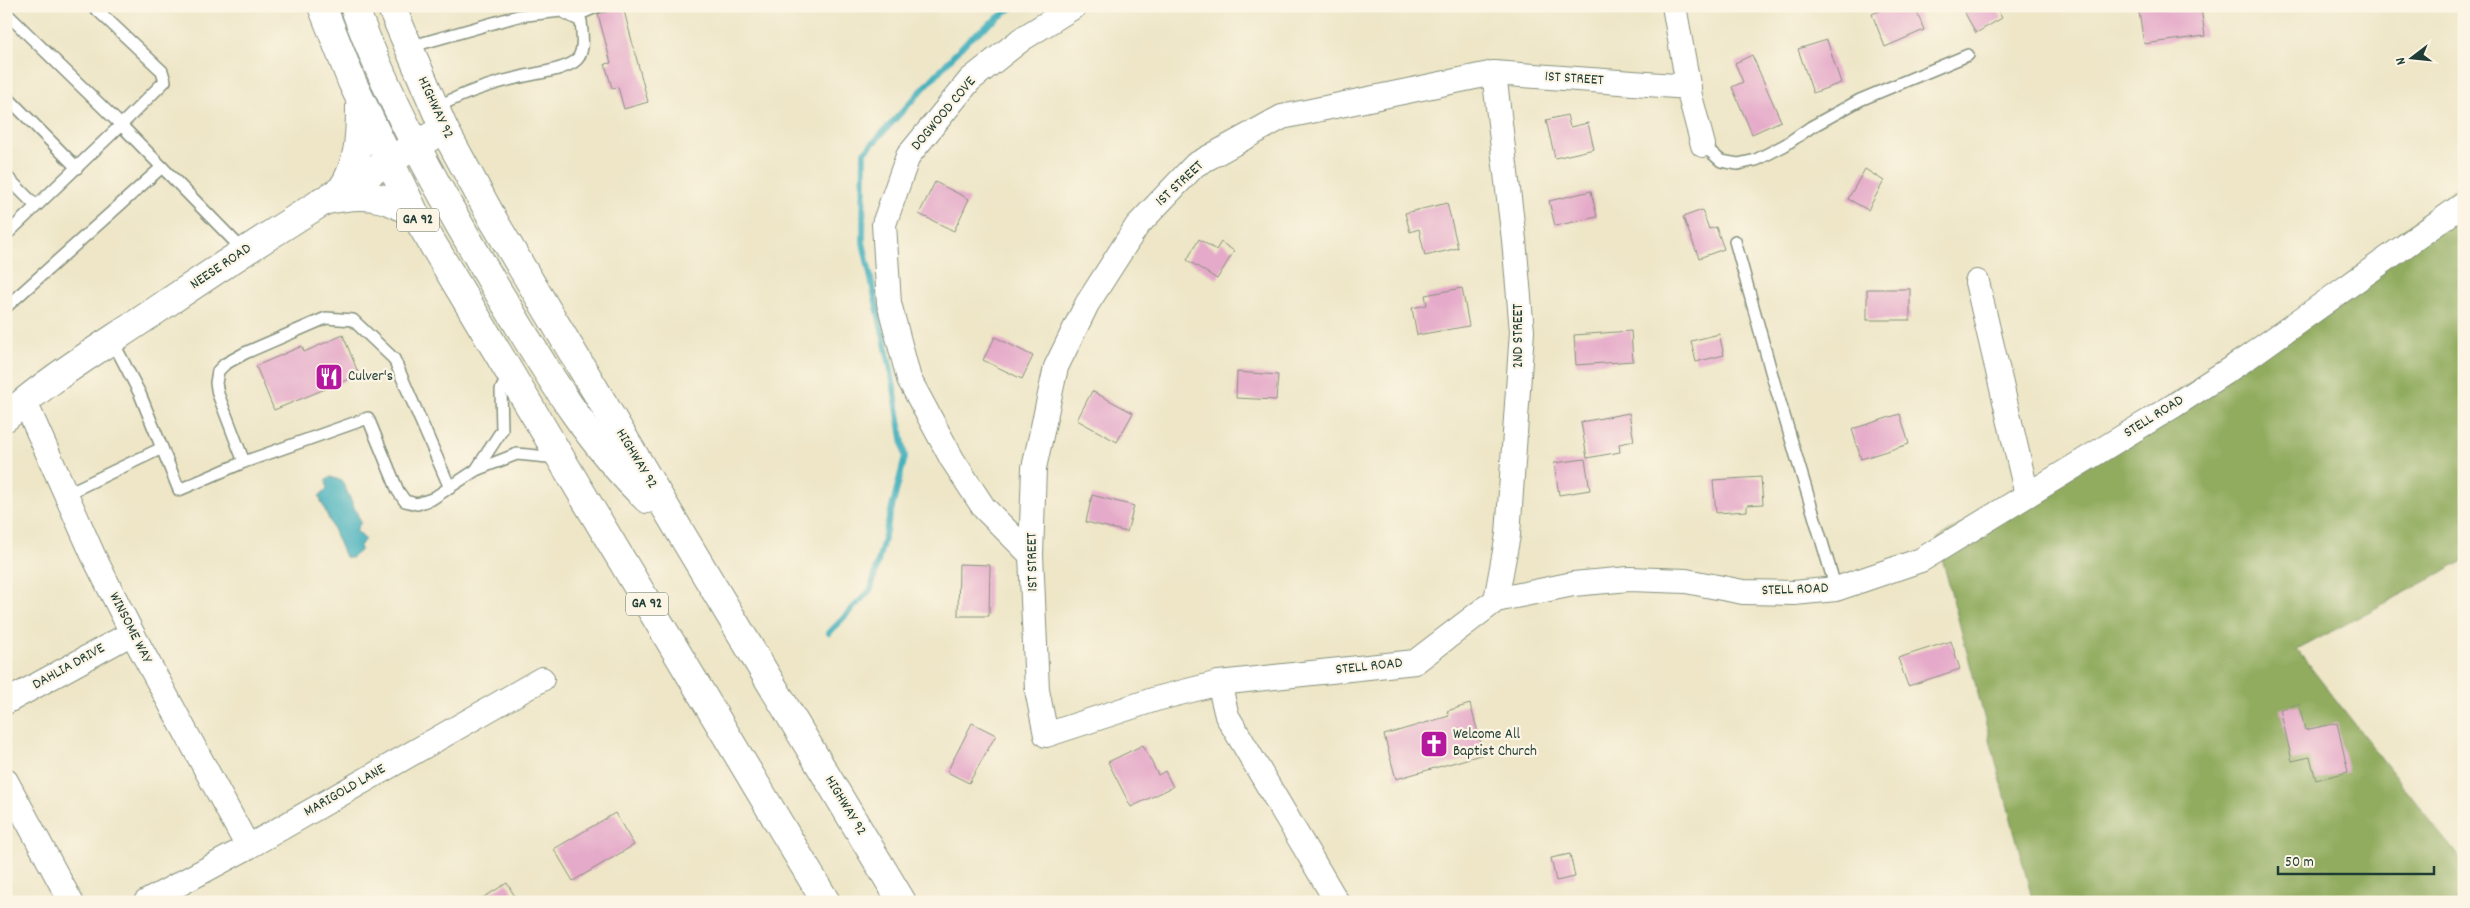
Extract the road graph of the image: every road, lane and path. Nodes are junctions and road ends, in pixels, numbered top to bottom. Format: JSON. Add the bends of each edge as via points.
{"nodes":[{"id":1,"x":94,"y":6,"type":"edge"},
{"id":2,"x":322,"y":6,"type":"edge"},
{"id":3,"x":354,"y":6,"type":"edge"},
{"id":4,"x":391,"y":6,"type":"edge"},
{"id":5,"x":598,"y":6,"type":"edge"},
{"id":6,"x":1075,"y":6,"type":"edge"},
{"id":7,"x":1674,"y":6,"type":"edge"},
{"id":8,"x":6,"y":13,"type":"edge"},
{"id":9,"x":573,"y":17,"type":"junction"},
{"id":10,"x":407,"y":48,"type":"junction"},
{"id":11,"x":1968,"y":54,"type":"dead end"},
{"id":12,"x":1494,"y":72,"type":"junction"},
{"id":13,"x":1689,"y":87,"type":"junction"},
{"id":14,"x":6,"y":96,"type":"edge"},
{"id":15,"x":359,"y":98,"type":"junction"},
{"id":16,"x":439,"y":119,"type":"junction"},
{"id":17,"x":121,"y":125,"type":"junction"},
{"id":18,"x":414,"y":145,"type":"junction"},
{"id":19,"x":1702,"y":145,"type":"joint"},
{"id":20,"x":388,"y":161,"type":"junction"},
{"id":21,"x":77,"y":168,"type":"junction"},
{"id":22,"x":162,"y":168,"type":"junction"},
{"id":23,"x":6,"y":176,"type":"edge"},
{"id":24,"x":332,"y":195,"type":"junction"},
{"id":25,"x":2464,"y":204,"type":"edge"},
{"id":26,"x":36,"y":206,"type":"junction"},
{"id":27,"x":416,"y":216,"type":"junction"},
{"id":28,"x":6,"y":235,"type":"edge"},
{"id":29,"x":1735,"y":241,"type":"dead end"},
{"id":30,"x":244,"y":251,"type":"junction"},
{"id":31,"x":1978,"y":282,"type":"dead end"},
{"id":32,"x":6,"y":307,"type":"edge"},
{"id":33,"x":112,"y":340,"type":"junction"},
{"id":34,"x":509,"y":374,"type":"junction"},
{"id":35,"x":16,"y":409,"type":"edge"},
{"id":36,"x":162,"y":448,"type":"junction"},
{"id":37,"x":559,"y":458,"type":"junction"},
{"id":38,"x":244,"y":462,"type":"junction"},
{"id":39,"x":476,"y":470,"type":"junction"},
{"id":40,"x":450,"y":488,"type":"junction"},
{"id":41,"x":66,"y":494,"type":"junction"},
{"id":42,"x":2027,"y":495,"type":"junction"},
{"id":43,"x":673,"y":521,"type":"junction"},
{"id":44,"x":1032,"y":555,"type":"junction"},
{"id":45,"x":1836,"y":589,"type":"junction"},
{"id":46,"x":1496,"y":600,"type":"junction"},
{"id":47,"x":132,"y":633,"type":"junction"},
{"id":48,"x":542,"y":679,"type":"dead end"},
{"id":49,"x":1219,"y":683,"type":"junction"},
{"id":50,"x":6,"y":702,"type":"edge"},
{"id":51,"x":1046,"y":735,"type":"joint"},
{"id":52,"x":6,"y":781,"type":"edge"},
{"id":53,"x":248,"y":847,"type":"junction"},
{"id":54,"x":71,"y":902,"type":"edge"},
{"id":55,"x":146,"y":902,"type":"edge"},
{"id":56,"x":826,"y":902,"type":"edge"},
{"id":57,"x":902,"y":902,"type":"edge"},
{"id":58,"x":1337,"y":902,"type":"edge"}],
"edges":[{"from":1,"to":17,"type":"lane","via":[[162,71],[165,81]]},
{"from":2,"to":15,"type":"main road","number":"GA 92"},
{"from":3,"to":18,"type":"main road","via":[[386,87]]},
{"from":4,"to":10,"type":"main road","name":"HIGHWAY 92"},
{"from":5,"to":9,"type":"lane"},
{"from":6,"to":44,"type":"street","name":"DOGWOOD COVE","via":[[1022,40],[970,80],[908,156],[884,224],[889,303],[909,379],[952,459],[984,508]]},
{"from":7,"to":13,"type":"street"},
{"from":8,"to":17,"type":"lane"},
{"from":9,"to":10,"type":"lane","via":[[561,11],[518,16]]},
{"from":9,"to":16,"type":"lane","via":[[582,22],[582,49],[575,61],[455,97]]},
{"from":10,"to":16,"type":"main road","name":"HIGHWAY 92"},
{"from":11,"to":19,"type":"lane","via":[[1860,100],[1756,160],[1738,164],[1720,161]]},
{"from":12,"to":13,"type":"street","name":"1ST STREET"},
{"from":12,"to":44,"type":"street","name":"1ST STREET","via":[[1282,118],[1195,165],[1137,226],[1087,304],[1056,367],[1034,468]]},
{"from":12,"to":46,"type":"street","name":"2ND STREET","via":[[1522,331],[1508,534]]},
{"from":13,"to":19,"type":"street"},
{"from":14,"to":21,"type":"lane"},
{"from":15,"to":20,"type":"main road","number":"GA 92"},
{"from":15,"to":24,"type":"main road","via":[[360,130],[356,161]]},
{"from":16,"to":18,"type":"main road","name":"NEESE ROAD"},
{"from":16,"to":43,"type":"main road","name":"HIGHWAY 92","via":[[495,223]]},
{"from":17,"to":21,"type":"lane"},
{"from":17,"to":22,"type":"lane"},
{"from":18,"to":20,"type":"main road","name":"NEESE ROAD"},
{"from":18,"to":43,"type":"main road","via":[[574,413],[618,470]]},
{"from":20,"to":24,"type":"main road","name":"NEESE ROAD"},
{"from":20,"to":27,"type":"main road","number":"GA 92"},
{"from":21,"to":26,"type":"lane"},
{"from":22,"to":30,"type":"lane"},
{"from":22,"to":32,"type":"lane"},
{"from":23,"to":26,"type":"lane"},
{"from":24,"to":27,"type":"main road","via":[[377,196],[391,200]]},
{"from":24,"to":30,"type":"main road","name":"NEESE ROAD"},
{"from":25,"to":42,"type":"street","name":"STELL ROAD","via":[[2247,358]]},
{"from":26,"to":28,"type":"lane"},
{"from":27,"to":34,"type":"main road","number":"GA 92"},
{"from":29,"to":45,"type":"lane"},
{"from":30,"to":33,"type":"main road","name":"NEESE ROAD"},
{"from":31,"to":42,"type":"street"},
{"from":33,"to":35,"type":"main road","name":"NEESE ROAD"},
{"from":33,"to":36,"type":"lane","via":[[140,394]]},
{"from":34,"to":37,"type":"main road","number":"GA 92"},
{"from":34,"to":39,"type":"lane","via":[[501,390],[502,430]]},
{"from":35,"to":41,"type":"street","name":"WINSOME WAY"},
{"from":36,"to":38,"type":"lane","via":[[179,490]]},
{"from":36,"to":41,"type":"lane"},
{"from":37,"to":39,"type":"lane","via":[[517,454]]},
{"from":37,"to":56,"type":"main road","number":"GA 92"},
{"from":38,"to":40,"type":"lane","via":[[368,418],[405,501],[417,504]]},
{"from":38,"to":40,"type":"lane","via":[[218,394],[218,371],[246,352],[326,318],[353,320],[394,359]]},
{"from":39,"to":40,"type":"lane"},
{"from":41,"to":47,"type":"street","name":"WINSOME WAY","via":[[92,555]]},
{"from":42,"to":45,"type":"street","name":"STELL ROAD","via":[[1921,560]]},
{"from":43,"to":57,"type":"main road","name":"HIGHWAY 92"},
{"from":44,"to":51,"type":"street","name":"1ST STREET","via":[[1037,690]]},
{"from":45,"to":46,"type":"street","name":"STELL ROAD","via":[[1794,593],[1742,592],[1686,581],[1629,579],[1573,584]]},
{"from":46,"to":49,"type":"street","name":"STELL ROAD","via":[[1415,662]]},
{"from":47,"to":50,"type":"street","name":"DAHLIA DRIVE"},
{"from":47,"to":53,"type":"street","name":"WINSOME WAY"},
{"from":48,"to":53,"type":"street","name":"MARIGOLD LANE"},
{"from":49,"to":51,"type":"street","name":"STELL ROAD","via":[[1156,699]]},
{"from":49,"to":58,"type":"street","via":[[1227,716]]},
{"from":52,"to":54,"type":"street"},
{"from":53,"to":55,"type":"street","name":"MARIGOLD LANE"}]}
